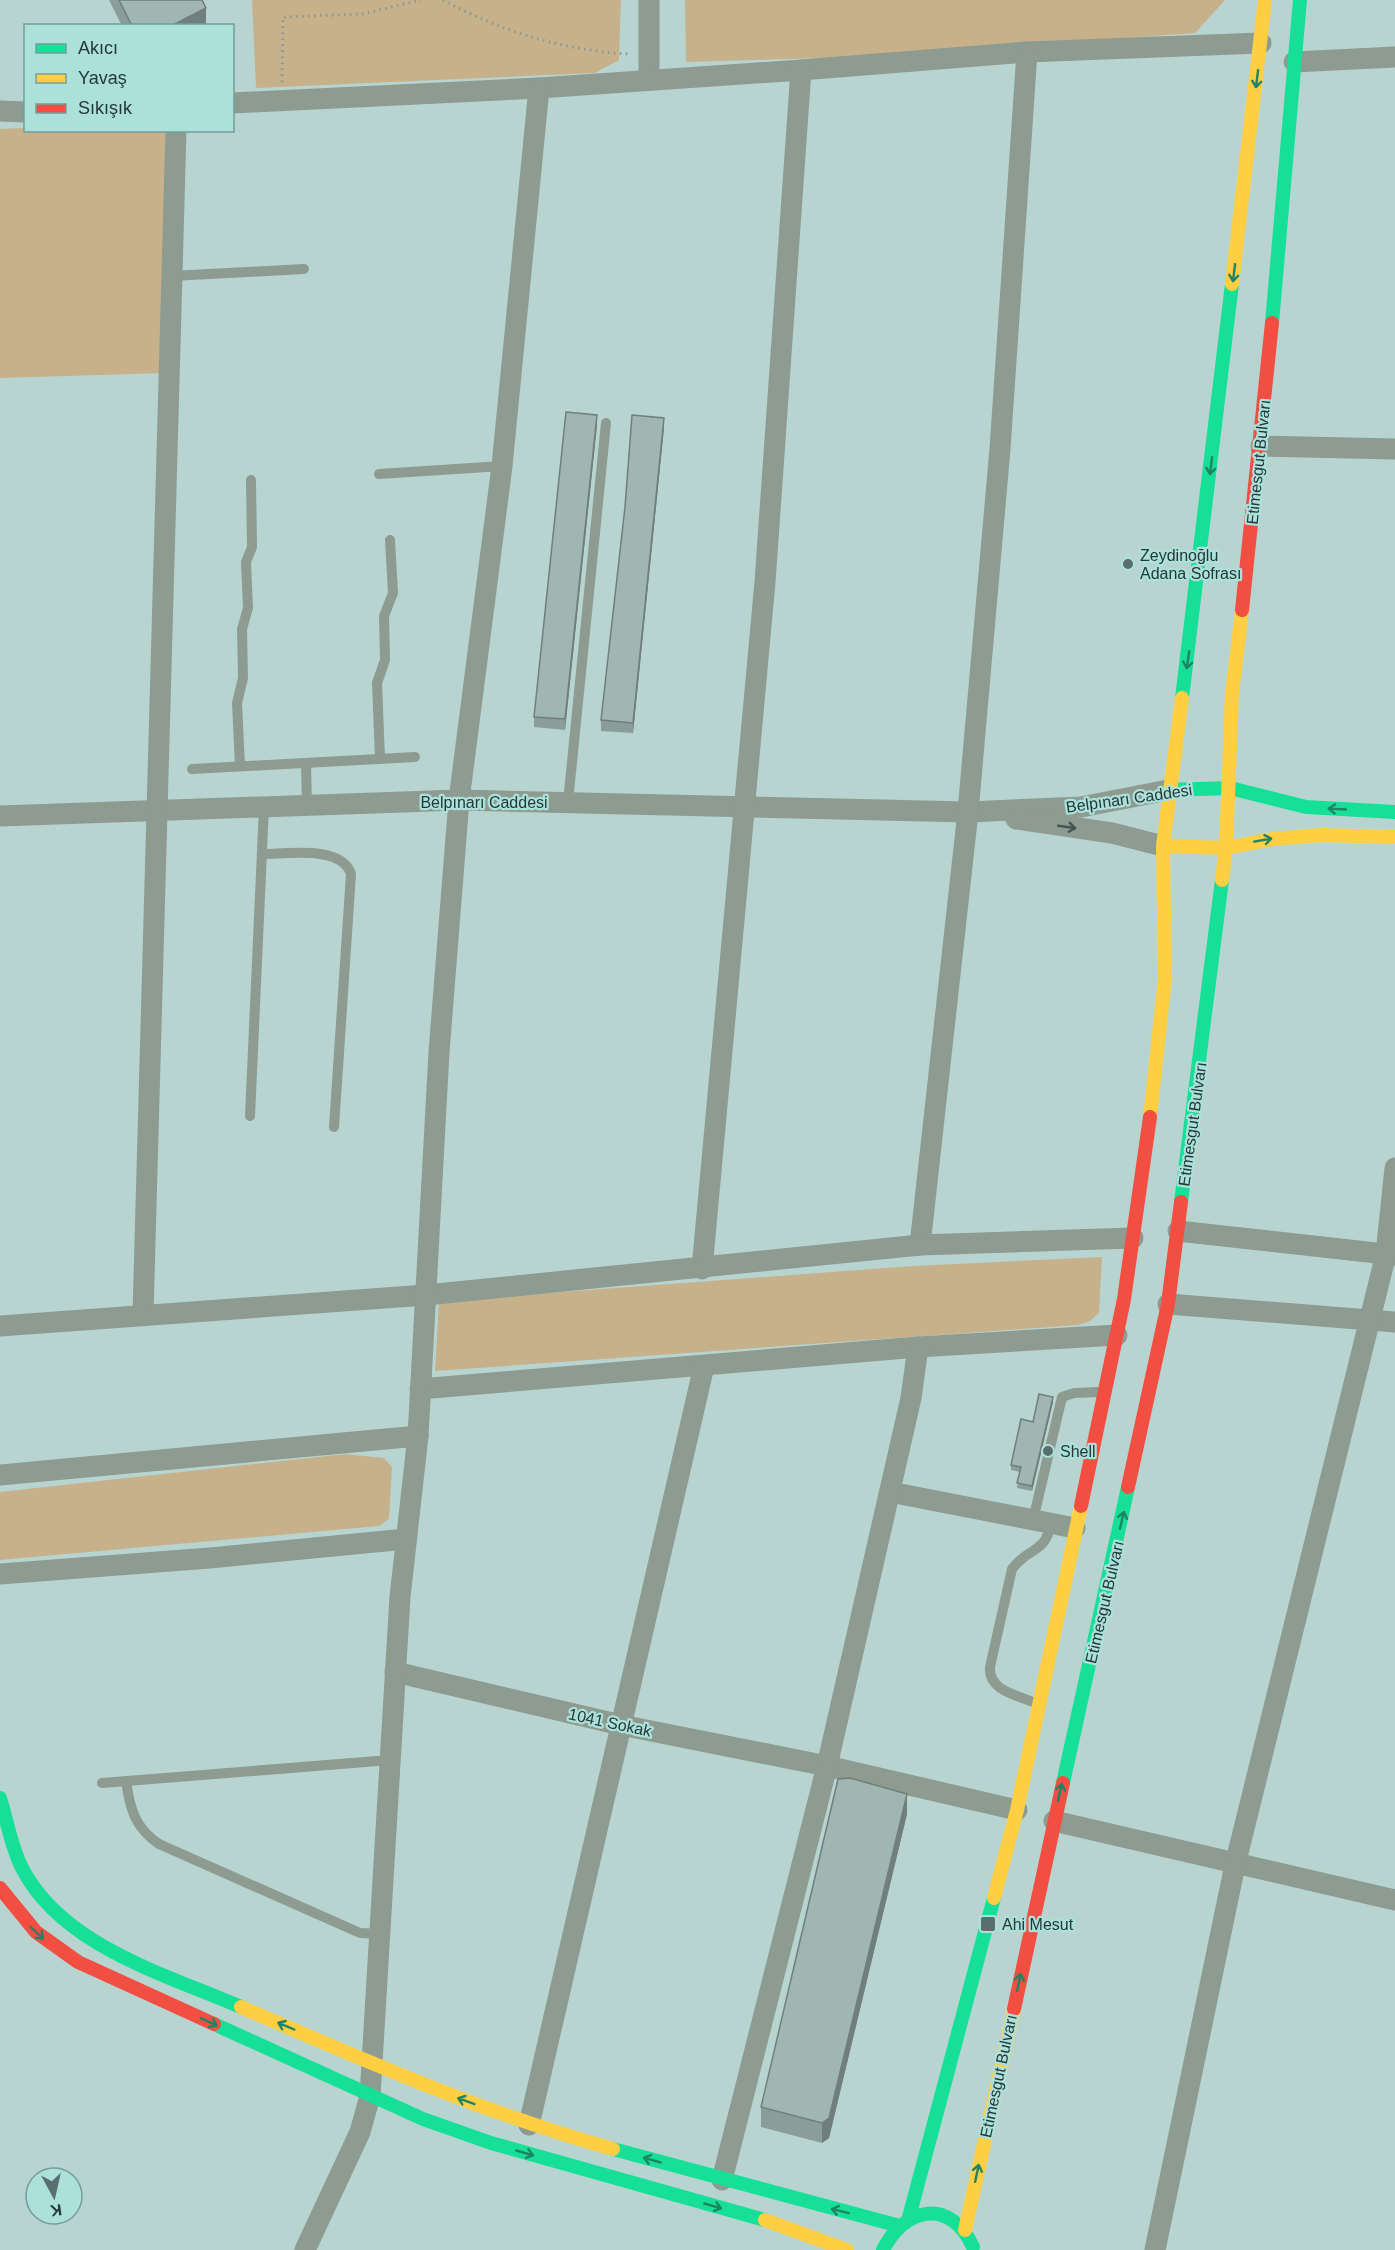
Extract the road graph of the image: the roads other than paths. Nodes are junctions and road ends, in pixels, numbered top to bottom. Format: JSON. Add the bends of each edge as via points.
{"nodes":[{"id":1,"x":649,"y":0,"type":"edge"},
{"id":2,"x":1265,"y":0,"type":"edge"},
{"id":3,"x":1300,"y":0,"type":"edge"},
{"id":4,"x":1261,"y":43,"type":"junction"},
{"id":5,"x":1027,"y":52,"type":"junction"},
{"id":6,"x":1395,"y":57,"type":"edge"},
{"id":7,"x":1294,"y":62,"type":"junction"},
{"id":8,"x":801,"y":70,"type":"junction"},
{"id":9,"x":649,"y":79,"type":"junction"},
{"id":10,"x":539,"y":87,"type":"junction"},
{"id":11,"x":234,"y":103,"type":"edge"},
{"id":12,"x":0,"y":111,"type":"edge"},
{"id":13,"x":24,"y":112,"type":"edge"},
{"id":14,"x":176,"y":132,"type":"edge"},
{"id":15,"x":304,"y":269,"type":"dead end"},
{"id":16,"x":172,"y":276,"type":"junction"},
{"id":17,"x":606,"y":423,"type":"dead end"},
{"id":18,"x":1261,"y":446,"type":"junction"},
{"id":19,"x":1395,"y":449,"type":"edge"},
{"id":20,"x":502,"y":466,"type":"junction"},
{"id":21,"x":379,"y":474,"type":"dead end"},
{"id":22,"x":251,"y":480,"type":"dead end"},
{"id":23,"x":390,"y":540,"type":"dead end"},
{"id":24,"x":415,"y":757,"type":"dead end"},
{"id":25,"x":381,"y":759,"type":"junction"},
{"id":26,"x":306,"y":763,"type":"junction"},
{"id":27,"x":240,"y":766,"type":"junction"},
{"id":28,"x":192,"y":769,"type":"dead end"},
{"id":29,"x":1230,"y":788,"type":"junction"},
{"id":30,"x":1168,"y":790,"type":"junction"},
{"id":31,"x":459,"y":800,"type":"junction"},
{"id":32,"x":568,"y":802,"type":"junction"},
{"id":33,"x":307,"y":805,"type":"junction"},
{"id":34,"x":264,"y":807,"type":"junction"},
{"id":35,"x":746,"y":807,"type":"junction"},
{"id":36,"x":159,"y":811,"type":"junction"},
{"id":37,"x":968,"y":812,"type":"junction"},
{"id":38,"x":1395,"y":812,"type":"edge"},
{"id":39,"x":0,"y":816,"type":"edge"},
{"id":40,"x":1395,"y":837,"type":"edge"},
{"id":41,"x":1163,"y":846,"type":"junction"},
{"id":42,"x":1226,"y":848,"type":"junction"},
{"id":43,"x":262,"y":854,"type":"junction"},
{"id":44,"x":250,"y":1116,"type":"dead end"},
{"id":45,"x":334,"y":1127,"type":"dead end"},
{"id":46,"x":1395,"y":1168,"type":"edge"},
{"id":47,"x":1178,"y":1231,"type":"junction"},
{"id":48,"x":1133,"y":1238,"type":"junction"},
{"id":49,"x":920,"y":1245,"type":"junction"},
{"id":50,"x":1390,"y":1254,"type":"edge"},
{"id":51,"x":702,"y":1269,"type":"junction"},
{"id":52,"x":426,"y":1295,"type":"junction"},
{"id":53,"x":1168,"y":1304,"type":"junction"},
{"id":54,"x":143,"y":1314,"type":"junction"},
{"id":55,"x":1368,"y":1320,"type":"junction"},
{"id":56,"x":1395,"y":1322,"type":"edge"},
{"id":57,"x":0,"y":1326,"type":"edge"},
{"id":58,"x":1117,"y":1335,"type":"junction"},
{"id":59,"x":918,"y":1347,"type":"junction"},
{"id":60,"x":704,"y":1366,"type":"junction"},
{"id":61,"x":420,"y":1389,"type":"junction"},
{"id":62,"x":1106,"y":1392,"type":"junction"},
{"id":63,"x":418,"y":1436,"type":"junction"},
{"id":64,"x":0,"y":1475,"type":"edge"},
{"id":65,"x":890,"y":1492,"type":"junction"},
{"id":66,"x":1042,"y":1522,"type":"junction"},
{"id":67,"x":1075,"y":1528,"type":"junction"},
{"id":68,"x":406,"y":1539,"type":"junction"},
{"id":69,"x":0,"y":1574,"type":"edge"},
{"id":70,"x":395,"y":1672,"type":"junction"},
{"id":71,"x":1039,"y":1704,"type":"junction"},
{"id":72,"x":621,"y":1725,"type":"junction"},
{"id":73,"x":390,"y":1760,"type":"junction"},
{"id":74,"x":827,"y":1766,"type":"junction"},
{"id":75,"x":126,"y":1781,"type":"junction"},
{"id":76,"x":102,"y":1783,"type":"dead end"},
{"id":77,"x":0,"y":1798,"type":"edge"},
{"id":78,"x":1017,"y":1810,"type":"junction"},
{"id":79,"x":1054,"y":1821,"type":"junction"},
{"id":80,"x":1234,"y":1865,"type":"junction"},
{"id":81,"x":0,"y":1888,"type":"edge"},
{"id":82,"x":1395,"y":1900,"type":"edge"},
{"id":83,"x":381,"y":1934,"type":"junction"},
{"id":84,"x":373,"y":2063,"type":"junction"},
{"id":85,"x":370,"y":2096,"type":"junction"},
{"id":86,"x":529,"y":2125,"type":"junction"},
{"id":87,"x":722,"y":2180,"type":"junction"},
{"id":88,"x":909,"y":2217,"type":"junction"},
{"id":89,"x":896,"y":2225,"type":"junction"},
{"id":90,"x":965,"y":2230,"type":"junction"},
{"id":91,"x":973,"y":2247,"type":"edge"},
{"id":92,"x":305,"y":2250,"type":"edge"},
{"id":93,"x":847,"y":2250,"type":"edge"},
{"id":94,"x":883,"y":2250,"type":"edge"},
{"id":95,"x":990,"y":2250,"type":"edge"},
{"id":96,"x":1155,"y":2250,"type":"edge"}],
"edges":[{"from":1,"to":9,"type":"street"},
{"from":2,"to":4,"type":"main road"},
{"from":3,"to":7,"type":"main road","name":"Etimesgut Bulvarı"},
{"from":4,"to":5,"type":"street"},
{"from":4,"to":30,"type":"main road","one_way":true,"via":[[1194,618]]},
{"from":5,"to":8,"type":"street"},
{"from":5,"to":37,"type":"street","via":[[1000,449]]},
{"from":6,"to":7,"type":"street"},
{"from":7,"to":18,"type":"main road","name":"Etimesgut Bulvarı"},
{"from":8,"to":9,"type":"street"},
{"from":8,"to":35,"type":"street"},
{"from":9,"to":10,"type":"street"},
{"from":10,"to":11,"type":"street"},
{"from":10,"to":20,"type":"street"},
{"from":12,"to":13,"type":"street"},
{"from":14,"to":16,"type":"street"},
{"from":15,"to":16,"type":"lane"},
{"from":16,"to":36,"type":"street"},
{"from":17,"to":32,"type":"lane"},
{"from":18,"to":19,"type":"street"},
{"from":18,"to":29,"type":"main road","name":"Etimesgut Bulvarı","via":[[1232,694]]},
{"from":20,"to":21,"type":"lane"},
{"from":20,"to":31,"type":"street"},
{"from":22,"to":27,"type":"lane","via":[[252,547],[246,562],[248,608],[242,629],[243,678],[237,703]]},
{"from":23,"to":25,"type":"lane","via":[[393,593],[384,616],[385,660],[377,683]]},
{"from":24,"to":25,"type":"lane"},
{"from":25,"to":26,"type":"lane"},
{"from":26,"to":27,"type":"lane"},
{"from":26,"to":33,"type":"lane"},
{"from":27,"to":28,"type":"lane"},
{"from":29,"to":30,"type":"main road","name":"Belpınarı Caddesi"},
{"from":38,"to":29,"type":"main road","name":"Belpınarı Caddesi","one_way":true,"via":[[1306,807]]},
{"from":29,"to":42,"type":"main road","name":"Etimesgut Bulvarı"},
{"from":30,"to":37,"type":"street","name":"Belpınarı Caddesi","via":[[1081,807]]},
{"from":30,"to":41,"type":"main road"},
{"from":31,"to":32,"type":"street","name":"Belpınarı Caddesi"},
{"from":31,"to":33,"type":"street","name":"Belpınarı Caddesi"},
{"from":31,"to":52,"type":"street","via":[[439,1052]]},
{"from":32,"to":35,"type":"street","name":"Belpınarı Caddesi"},
{"from":33,"to":34,"type":"street","name":"Belpınarı Caddesi"},
{"from":34,"to":36,"type":"street","name":"Belpınarı Caddesi"},
{"from":34,"to":43,"type":"lane"},
{"from":35,"to":37,"type":"street","name":"Belpınarı Caddesi"},
{"from":35,"to":51,"type":"street"},
{"from":36,"to":39,"type":"street","name":"Belpınarı Caddesi"},
{"from":36,"to":54,"type":"street"},
{"from":37,"to":41,"type":"street","name":"Belpınarı Caddesi","one_way":true,"via":[[1112,833]]},
{"from":37,"to":49,"type":"street"},
{"from":42,"to":40,"type":"main road","name":"Belpınarı Caddesi","one_way":true,"via":[[1321,835]]},
{"from":41,"to":42,"type":"main road","name":"Belpınarı Caddesi"},
{"from":41,"to":48,"type":"main road","via":[[1165,978]]},
{"from":42,"to":47,"type":"main road","name":"Etimesgut Bulvarı"},
{"from":43,"to":44,"type":"lane"},
{"from":43,"to":45,"type":"lane","via":[[331,855],[345,863],[351,874]]},
{"from":46,"to":50,"type":"street"},
{"from":47,"to":50,"type":"street"},
{"from":47,"to":53,"type":"main road","name":"Etimesgut Bulvarı"},
{"from":48,"to":49,"type":"street"},
{"from":48,"to":58,"type":"main road"},
{"from":49,"to":51,"type":"street"},
{"from":50,"to":55,"type":"street"},
{"from":51,"to":52,"type":"street"},
{"from":52,"to":54,"type":"street"},
{"from":52,"to":61,"type":"street"},
{"from":53,"to":55,"type":"street"},
{"from":79,"to":53,"type":"main road","name":"Etimesgut Bulvarı","one_way":true},
{"from":54,"to":57,"type":"street"},
{"from":55,"to":56,"type":"street"},
{"from":55,"to":80,"type":"street"},
{"from":58,"to":59,"type":"street"},
{"from":58,"to":62,"type":"main road"},
{"from":59,"to":60,"type":"street"},
{"from":59,"to":65,"type":"street"},
{"from":60,"to":61,"type":"street"},
{"from":60,"to":72,"type":"street"},
{"from":61,"to":63,"type":"street"},
{"from":62,"to":66,"type":"lane","via":[[1062,1397]]},
{"from":62,"to":67,"type":"main road"},
{"from":63,"to":64,"type":"street"},
{"from":63,"to":68,"type":"street"},
{"from":65,"to":66,"type":"street"},
{"from":65,"to":74,"type":"street"},
{"from":66,"to":67,"type":"street"},
{"from":66,"to":71,"type":"lane","via":[[1048,1537],[1012,1569],[990,1673],[999,1688]]},
{"from":67,"to":71,"type":"main road"},
{"from":68,"to":69,"type":"street"},
{"from":68,"to":70,"type":"street"},
{"from":70,"to":72,"type":"street","name":"1041 Sokak"},
{"from":70,"to":73,"type":"street"},
{"from":71,"to":78,"type":"main road"},
{"from":72,"to":74,"type":"street","name":"1041 Sokak"},
{"from":72,"to":86,"type":"street"},
{"from":73,"to":75,"type":"lane"},
{"from":73,"to":83,"type":"street"},
{"from":74,"to":78,"type":"street","name":"1041 Sokak"},
{"from":74,"to":87,"type":"street"},
{"from":75,"to":76,"type":"lane"},
{"from":75,"to":83,"type":"lane","via":[[134,1818],[144,1833],[159,1844],[360,1933]]},
{"from":84,"to":77,"type":"main road","one_way":true,"via":[[82,1935],[36,1891],[21,1866]]},
{"from":78,"to":88,"type":"main road"},
{"from":79,"to":80,"type":"street"},
{"from":90,"to":79,"type":"main road","name":"Etimesgut Bulvarı","one_way":true},
{"from":80,"to":82,"type":"street"},
{"from":80,"to":96,"type":"street"},
{"from":81,"to":85,"type":"main road","one_way":true,"via":[[36,1932],[78,1962]]},
{"from":83,"to":84,"type":"street"},
{"from":84,"to":85,"type":"street"},
{"from":86,"to":84,"type":"main road","one_way":true},
{"from":85,"to":92,"type":"street","via":[[360,2132]]},
{"from":85,"to":93,"type":"main road","one_way":true,"via":[[491,2143],[788,2227]]},
{"from":87,"to":86,"type":"main road","one_way":true},
{"from":89,"to":87,"type":"main road","one_way":true},
{"from":88,"to":89,"type":"main road"},
{"from":88,"to":90,"type":"main road","via":[[939,2214]]},
{"from":89,"to":94,"type":"main road"},
{"from":90,"to":91,"type":"main road"},
{"from":91,"to":95,"type":"main road"}]}
